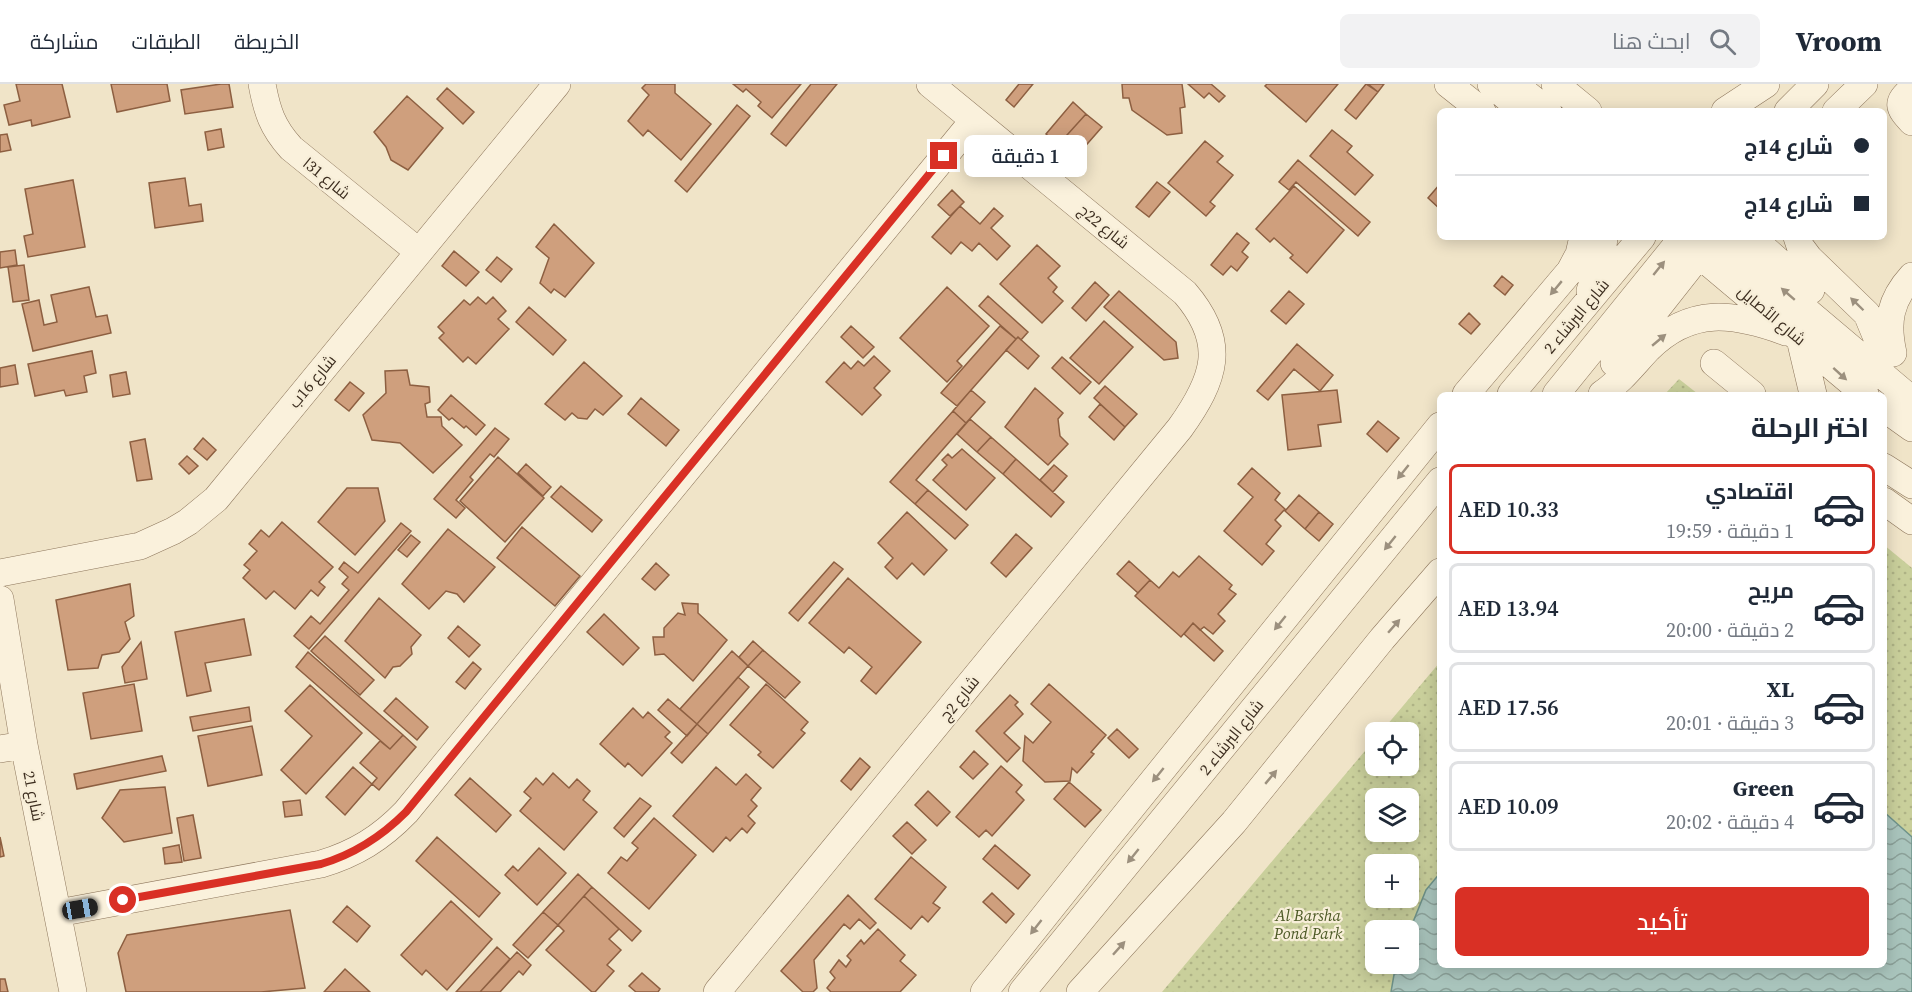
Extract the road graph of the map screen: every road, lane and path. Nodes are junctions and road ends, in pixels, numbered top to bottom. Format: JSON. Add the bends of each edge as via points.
{"nodes":[{"id":1,"x":262,"y":84,"type":"edge"},
{"id":2,"x":557,"y":84,"type":"edge"},
{"id":3,"x":930,"y":84,"type":"edge"},
{"id":4,"x":1448,"y":84,"type":"edge"},
{"id":5,"x":1555,"y":84,"type":"edge"},
{"id":6,"x":1584,"y":84,"type":"edge"},
{"id":7,"x":1768,"y":84,"type":"edge"},
{"id":8,"x":1815,"y":84,"type":"edge"},
{"id":9,"x":1863,"y":84,"type":"edge"},
{"id":10,"x":1912,"y":89,"type":"edge"},
{"id":11,"x":1511,"y":97,"type":"edge"},
{"id":12,"x":1478,"y":108,"type":"edge"},
{"id":13,"x":1540,"y":108,"type":"edge"},
{"id":14,"x":1584,"y":108,"type":"edge"},
{"id":15,"x":1592,"y":108,"type":"edge"},
{"id":16,"x":1730,"y":108,"type":"edge"},
{"id":17,"x":1749,"y":108,"type":"edge"},
{"id":18,"x":1791,"y":108,"type":"edge"},
{"id":19,"x":1839,"y":108,"type":"edge"},
{"id":20,"x":974,"y":120,"type":"junction"},
{"id":21,"x":1912,"y":122,"type":"edge"},
{"id":22,"x":1582,"y":240,"type":"edge"},
{"id":23,"x":1604,"y":240,"type":"edge"},
{"id":24,"x":1639,"y":240,"type":"edge"},
{"id":25,"x":1696,"y":240,"type":"edge"},
{"id":26,"x":1754,"y":240,"type":"edge"},
{"id":27,"x":1798,"y":240,"type":"edge"},
{"id":28,"x":419,"y":252,"type":"junction"},
{"id":29,"x":1912,"y":276,"type":"edge"},
{"id":30,"x":1585,"y":305,"type":"junction"},
{"id":31,"x":1798,"y":337,"type":"junction"},
{"id":32,"x":1714,"y":363,"type":"dead end"},
{"id":33,"x":1899,"y":366,"type":"edge"},
{"id":34,"x":1517,"y":387,"type":"edge"},
{"id":35,"x":1468,"y":392,"type":"edge"},
{"id":36,"x":1493,"y":392,"type":"edge"},
{"id":37,"x":1558,"y":392,"type":"edge"},
{"id":38,"x":1590,"y":392,"type":"edge"},
{"id":39,"x":1605,"y":392,"type":"edge"},
{"id":40,"x":1750,"y":392,"type":"edge"},
{"id":41,"x":1812,"y":392,"type":"edge"},
{"id":42,"x":1863,"y":392,"type":"edge"},
{"id":43,"x":1912,"y":400,"type":"edge"},
{"id":44,"x":1197,"y":402,"type":"joint"},
{"id":45,"x":1887,"y":410,"type":"edge"},
{"id":46,"x":1912,"y":428,"type":"edge"},
{"id":47,"x":1437,"y":430,"type":"edge"},
{"id":48,"x":1887,"y":469,"type":"edge"},
{"id":49,"x":1437,"y":485,"type":"edge"},
{"id":50,"x":1912,"y":485,"type":"edge"},
{"id":51,"x":1887,"y":503,"type":"edge"},
{"id":52,"x":1912,"y":521,"type":"edge"},
{"id":53,"x":0,"y":573,"type":"edge"},
{"id":54,"x":1437,"y":575,"type":"edge"},
{"id":55,"x":0,"y":599,"type":"edge"},
{"id":56,"x":12,"y":747,"type":"edge"},
{"id":57,"x":58,"y":913,"type":"junction"},
{"id":58,"x":73,"y":992,"type":"edge"},
{"id":59,"x":717,"y":992,"type":"edge"},
{"id":60,"x":984,"y":992,"type":"edge"},
{"id":61,"x":1022,"y":992,"type":"edge"},
{"id":62,"x":1080,"y":992,"type":"edge"}],
"edges":[{"from":1,"to":28,"type":"street","name":"شارع 31ا","via":[[268,115],[286,144]]},
{"from":2,"to":28,"type":"street","name":"شارع 16ب"},
{"from":3,"to":20,"type":"street","name":"شارع 22ج"},
{"from":4,"to":12,"type":"street"},
{"from":5,"to":14,"type":"street"},
{"from":6,"to":15,"type":"street"},
{"from":7,"to":16,"type":"street"},
{"from":7,"to":17,"type":"street"},
{"from":8,"to":18,"type":"street"},
{"from":9,"to":19,"type":"street"},
{"from":10,"to":21,"type":"street","via":[[1900,105]]},
{"from":11,"to":13,"type":"street"},
{"from":20,"to":44,"type":"street","name":"شارع 22ج","via":[[1193,303],[1206,326],[1212,351],[1209,376]]},
{"from":20,"to":57,"type":"street","via":[[388,830],[353,853],[321,864]]},
{"from":22,"to":35,"type":"street","one_way":true,"via":[[1570,271]]},
{"from":23,"to":30,"type":"street"},
{"from":24,"to":30,"type":"street","name":"شارع البرشاء 2"},
{"from":25,"to":31,"type":"street","name":"شارع الأصايل"},
{"from":37,"to":25,"type":"street","one_way":true},
{"from":25,"to":38,"type":"street"},
{"from":43,"to":25,"type":"street","one_way":true},
{"from":26,"to":33,"type":"street"},
{"from":33,"to":27,"type":"street","one_way":true,"via":[[1867,314],[1809,258]]},
{"from":28,"to":53,"type":"street","name":"شارع 16ب","via":[[203,511],[140,546]]},
{"from":29,"to":33,"type":"street","via":[[1889,317],[1890,340]]},
{"from":30,"to":34,"type":"street","name":"شارع البرشاء 2"},
{"from":39,"to":31,"type":"street","one_way":true,"via":[[1623,378],[1656,341],[1695,319],[1731,318]]},
{"from":31,"to":41,"type":"street"},
{"from":31,"to":42,"type":"street","name":"شارع الأصايل","one_way":true},
{"from":32,"to":40,"type":"street"},
{"from":34,"to":36,"type":"street"},
{"from":44,"to":59,"type":"street","name":"شارع 2ج","via":[[1180,428]]},
{"from":45,"to":46,"type":"street"},
{"from":47,"to":60,"type":"street","one_way":true},
{"from":48,"to":50,"type":"street"},
{"from":49,"to":61,"type":"street","name":"شارع البرشاء 2","one_way":true},
{"from":51,"to":52,"type":"street"},
{"from":62,"to":54,"type":"street","one_way":true,"via":[[1234,822]]},
{"from":55,"to":56,"type":"street","name":"شارع 21"},
{"from":56,"to":57,"type":"street","name":"شارع 21"},
{"from":57,"to":58,"type":"street","name":"شارع 21"}]}
